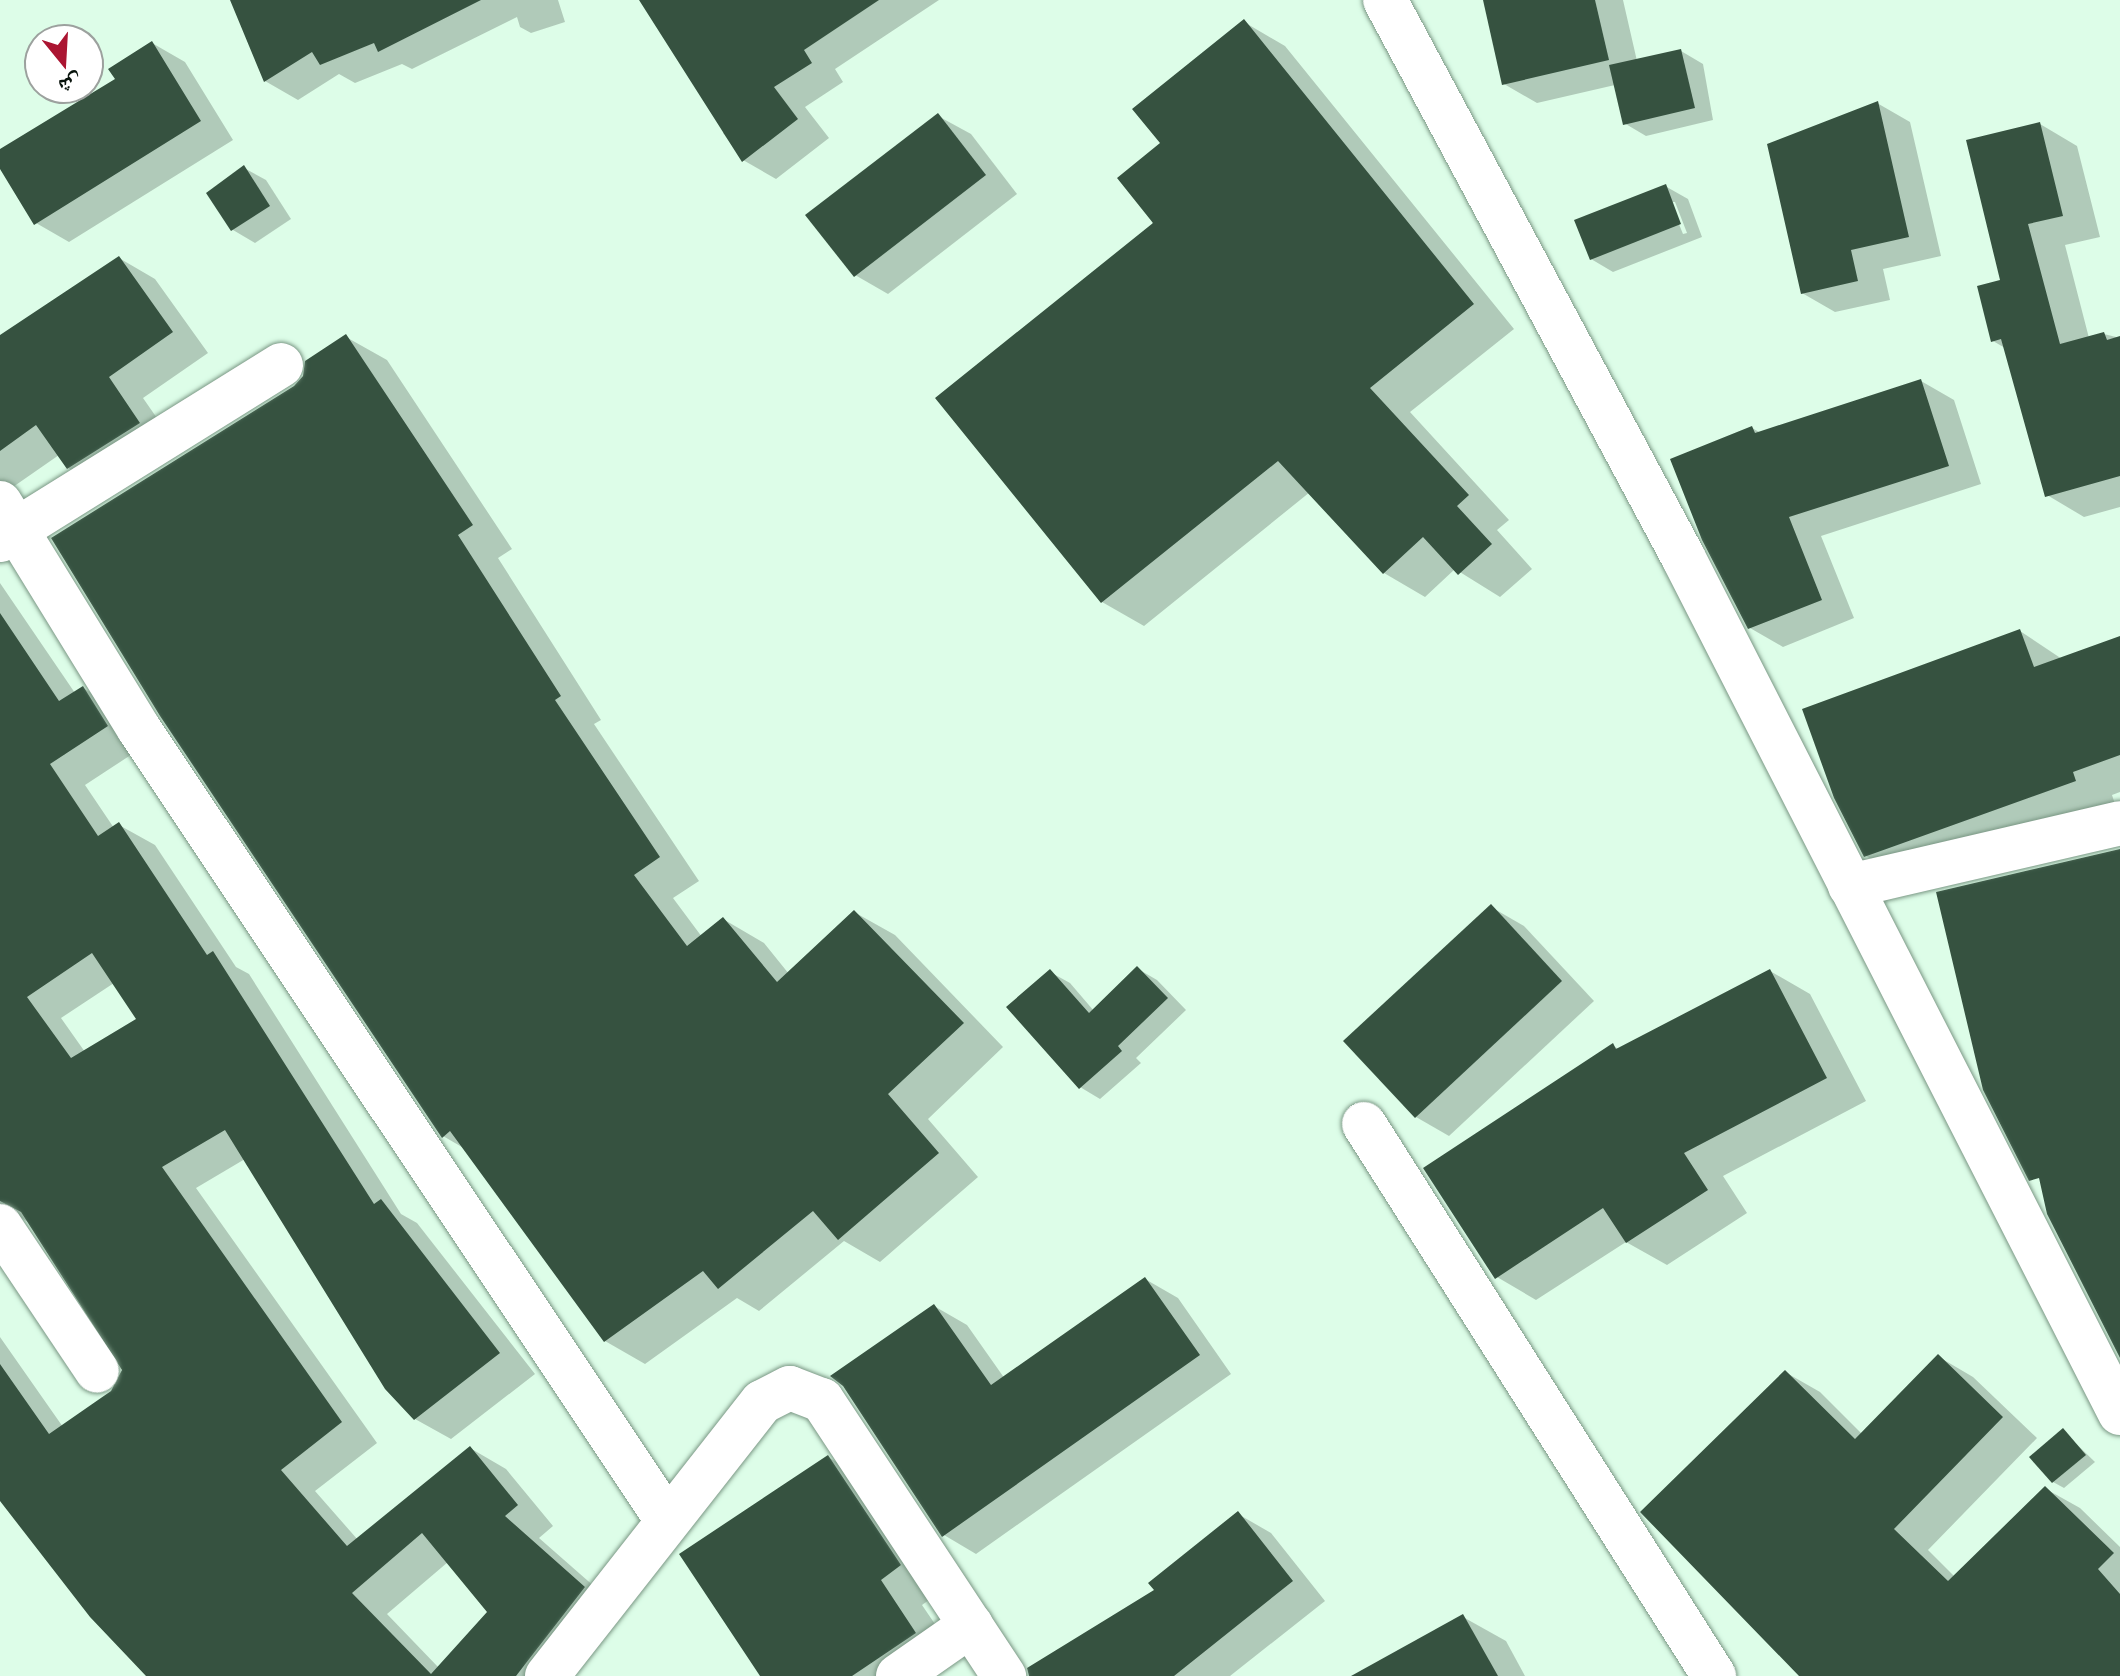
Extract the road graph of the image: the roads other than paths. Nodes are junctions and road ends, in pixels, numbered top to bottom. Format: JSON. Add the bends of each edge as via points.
{"nodes":[{"id":1,"x":1385,"y":0,"type":"edge"},
{"id":2,"x":281,"y":365,"type":"dead end"},
{"id":3,"x":5,"y":524,"type":"edge"},
{"id":4,"x":2120,"y":823,"type":"edge"},
{"id":5,"x":1850,"y":886,"type":"junction"},
{"id":6,"x":1364,"y":1124,"type":"dead end"},
{"id":7,"x":0,"y":1226,"type":"edge"},
{"id":8,"x":97,"y":1371,"type":"dead end"},
{"id":9,"x":2120,"y":1413,"type":"edge"},
{"id":10,"x":667,"y":1520,"type":"junction"},
{"id":11,"x":971,"y":1625,"type":"junction"},
{"id":12,"x":547,"y":1676,"type":"edge"},
{"id":13,"x":898,"y":1676,"type":"edge"},
{"id":14,"x":1004,"y":1676,"type":"edge"},
{"id":15,"x":1714,"y":1676,"type":"edge"}],
"edges":[{"from":1,"to":5,"type":"street","via":[[1683,557]]},
{"from":2,"to":3,"type":"street"},
{"from":3,"to":10,"type":"street"},
{"from":4,"to":5,"type":"street"},
{"from":5,"to":9,"type":"street"},
{"from":6,"to":15,"type":"street"},
{"from":7,"to":8,"type":"street"},
{"from":10,"to":11,"type":"street","via":[[762,1402],[790,1388],[822,1400]]},
{"from":10,"to":12,"type":"street"},
{"from":11,"to":13,"type":"street"},
{"from":11,"to":14,"type":"street"}]}
